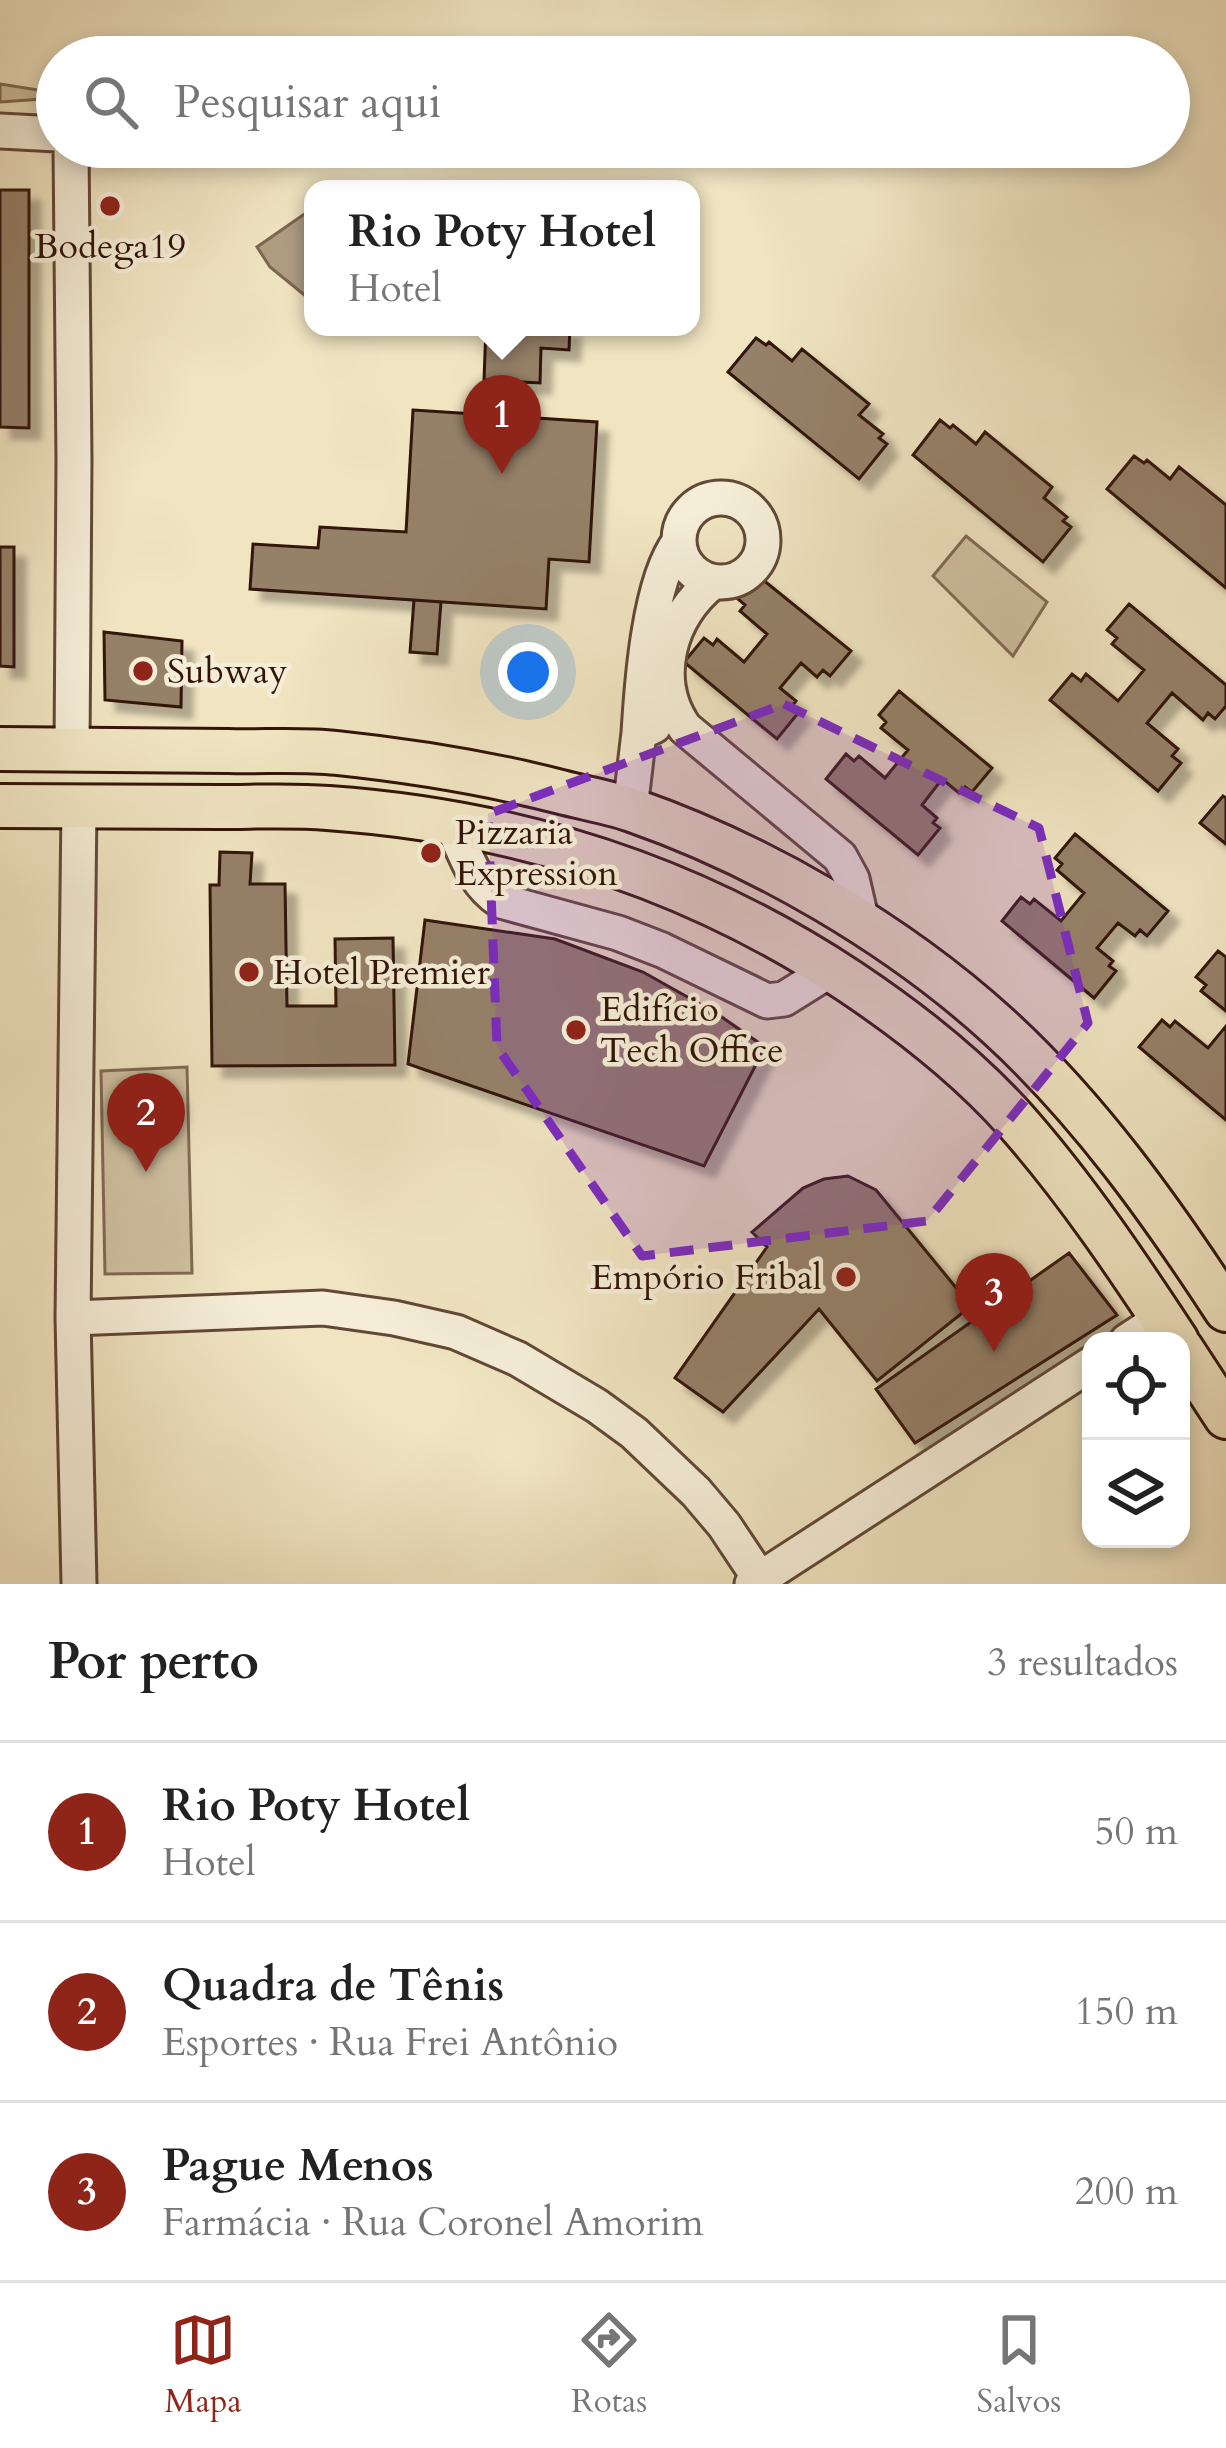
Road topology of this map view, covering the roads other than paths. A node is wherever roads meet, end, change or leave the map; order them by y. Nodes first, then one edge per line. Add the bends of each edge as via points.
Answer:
1 (3, 134) edge
2 (36, 136) edge
3 (61, 168) edge
4 (679, 542) junction
5 (713, 581) junction
6 (685, 728) junction
7 (638, 733) junction
8 (0, 749) edge
9 (72, 750) junction
10 (0, 806) edge
11 (79, 806) junction
12 (630, 809) junction
13 (451, 821) junction
14 (862, 922) junction
15 (832, 969) junction
16 (1226, 1310) edge
17 (73, 1318) junction
18 (1159, 1332) edge
19 (1082, 1370) edge
20 (1190, 1372) edge
21 (1226, 1417) edge
22 (756, 1582) edge
23 (80, 1584) edge

1 - 2 street
3 - 9 street via 74,460
4 - 5 street via 690,568
4 - 5 street via 697,505 724,498 750,509 763,534 759,561 739,579
4 - 7 street via 657,590
5 - 6 street via 681,617 667,668 667,691
6 - 7 street via 660,724
6 - 14 street via 840,857
7 - 12 street
8 - 9 main road
9 - 12 main road via 331,752 500,776
10 - 11 main road
11 - 13 main road via 325,807
11 - 17 street
12 - 14 main road
13 - 15 main road via 618,864
13 - 15 street via 478,879 501,901 618,933 766,1001 784,999
14 - 16 main road via 935,974 1041,1069 1180,1238
15 - 18 main road via 938,1046 1015,1120 1080,1198
17 - 22 street via 323,1308 456,1332 518,1359 634,1433 724,1525
17 - 23 street
19 - 22 street
20 - 21 main road

